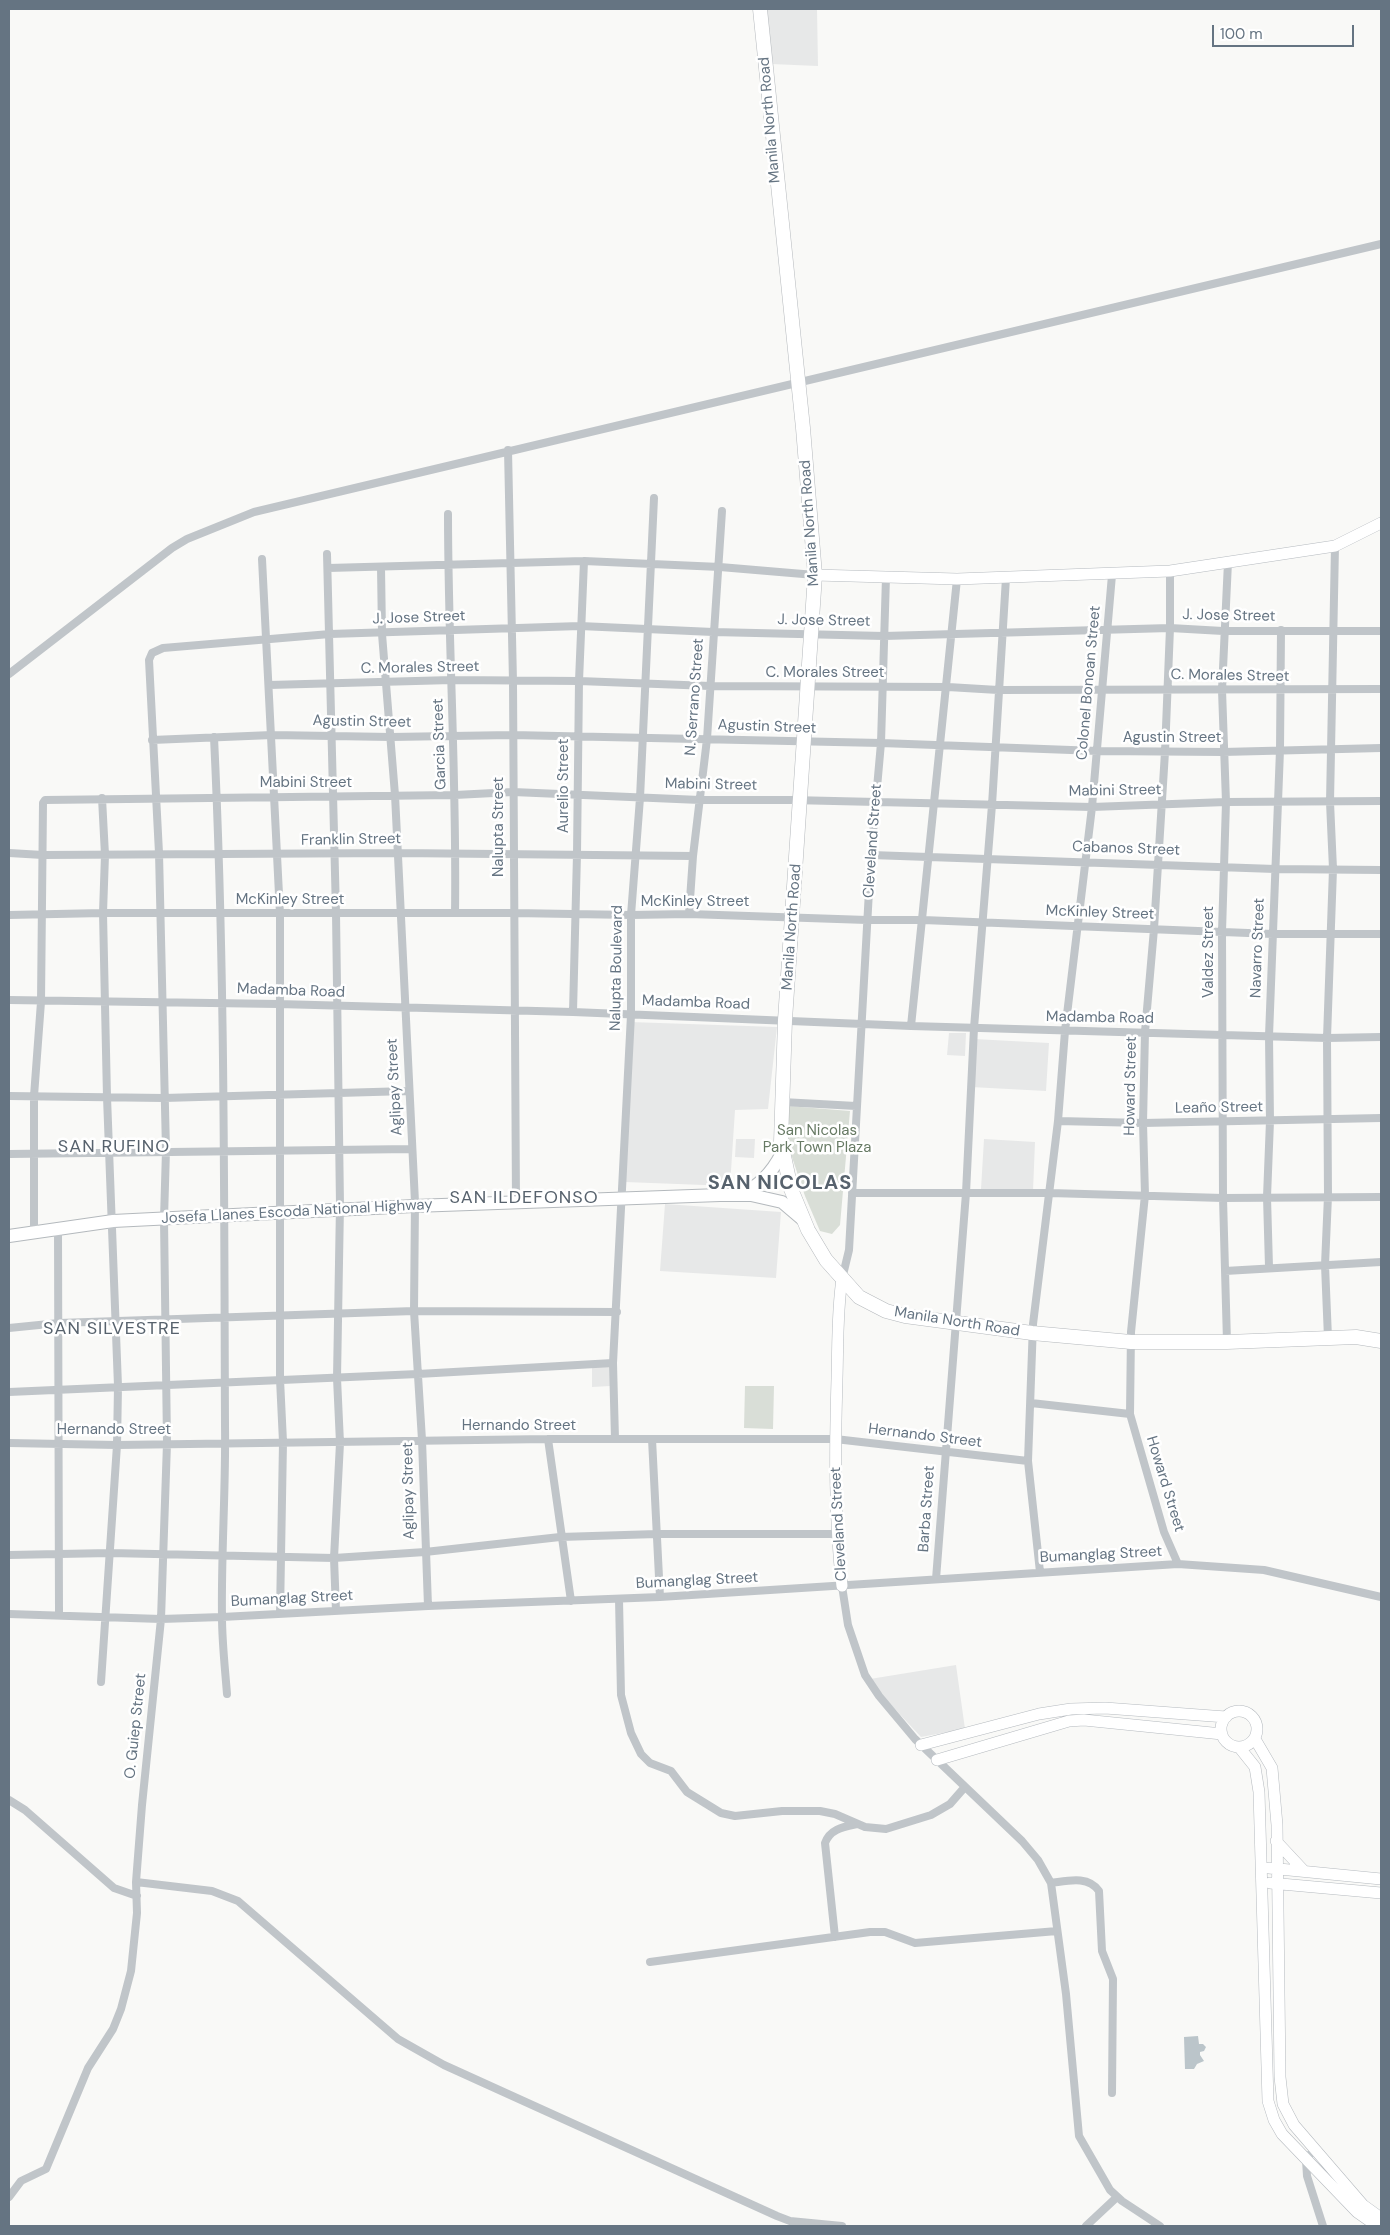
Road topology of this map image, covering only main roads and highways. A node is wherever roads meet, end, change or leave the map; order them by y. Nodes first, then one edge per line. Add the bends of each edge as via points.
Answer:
1 (760, 9) edge
2 (782, 1153) junction
3 (737, 1195) junction
4 (804, 1220) junction
5 (9, 1236) edge
6 (1381, 1341) edge

1 - 2 highway, Manila North Road via 815,576 785,1020
2 - 3 main road, Josefa Llanes Escoda National Highway via 760,1182
2 - 4 highway, Manila North Road via 786,1176
3 - 4 main road, Josefa Llanes Escoda National Highway via 782,1202
3 - 5 main road, Josefa Llanes Escoda National Highway via 113,1221
4 - 6 highway, Manila North Road via 826,1260 859,1297 905,1316 1131,1342 1356,1337

